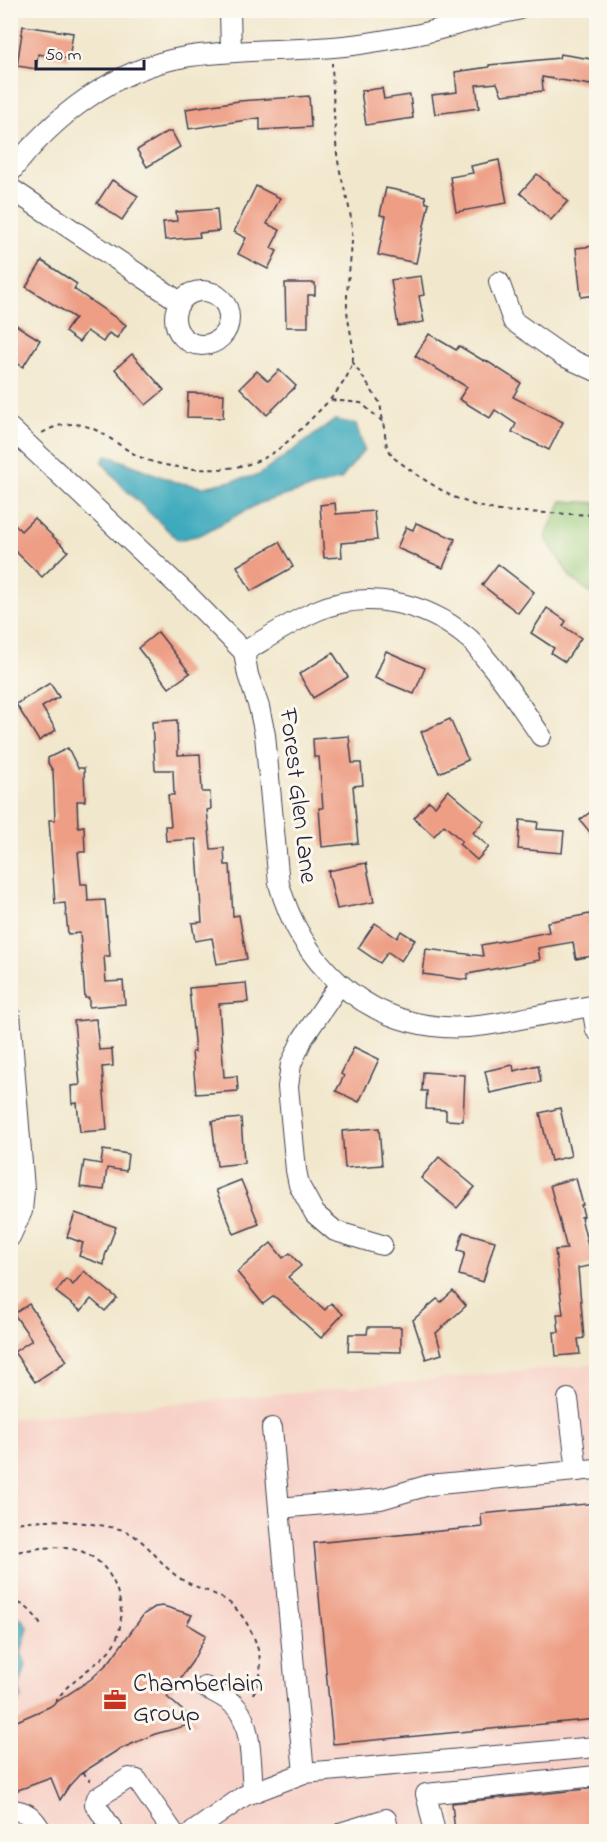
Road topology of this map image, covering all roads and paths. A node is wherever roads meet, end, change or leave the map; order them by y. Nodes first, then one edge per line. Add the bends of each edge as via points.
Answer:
1 (230, 10) edge
2 (505, 12) edge
3 (330, 47) junction
4 (231, 52) junction
5 (10, 173) edge
6 (10, 188) edge
7 (499, 282) dead end
8 (180, 302) dead end
9 (352, 361) junction
10 (597, 371) edge
11 (331, 400) junction
12 (383, 422) junction
13 (10, 428) edge
14 (26, 443) junction
15 (597, 514) edge
16 (244, 652) junction
17 (541, 736) dead end
18 (339, 984) junction
19 (594, 1005) edge
20 (10, 1014) edge
21 (597, 1030) edge
22 (10, 1237) edge
23 (382, 1245) dead end
24 (568, 1399) dead end
25 (272, 1428) dead end
26 (587, 1470) edge
27 (279, 1508) junction
28 (10, 1524) edge
29 (10, 1553) edge
30 (10, 1600) edge
31 (42, 1627) dead end
32 (205, 1687) dead end
33 (54, 1704) dead end
34 (238, 1708) junction
35 (597, 1747) edge
36 (304, 1773) junction
37 (597, 1776) edge
38 (253, 1792) junction
39 (10, 1810) edge
40 (42, 1832) edge
41 (114, 1832) edge
42 (173, 1832) edge
43 (193, 1832) edge
44 (343, 1832) edge
45 (389, 1832) edge
46 (435, 1832) edge

1 - 4 street
2 - 3 street via 418,34
3 - 4 street
3 - 9 path via 337,153 352,230 346,285
4 - 5 street via 174,59 102,89 61,117 30,146
6 - 8 street
7 - 10 street via 513,321 563,356
9 - 11 path
9 - 12 path via 380,403
11 - 12 path via 361,403
11 - 14 path via 275,452 230,468 205,470 152,461 132,453 110,436 78,425 45,431
12 - 15 path via 387,447 394,458 451,496 499,511
13 - 14 street
14 - 16 street
16 - 17 street via 316,611 337,604 374,600 407,605 436,616 468,637
16 - 18 street, Forest Glen Lane via 265,735 279,884 285,907 307,949
18 - 19 street, Forest Glen Lane via 388,1014 443,1028 473,1027
18 - 23 street via 303,1038 291,1064 288,1087 299,1185 315,1214 334,1232
19 - 21 street
20 - 22 street via 24,1189 22,1211
24 - 26 street
25 - 27 street
26 - 27 street via 429,1485 381,1499
27 - 36 street
28 - 34 path via 48,1520 123,1530 136,1536 179,1578 236,1608 254,1636 260,1660 255,1692
29 - 33 path via 45,1547 84,1552 110,1575 118,1593 122,1607 114,1644 63,1690
30 - 31 path via 26,1607
32 - 34 street
34 - 38 street via 248,1738
35 - 36 street
36 - 38 street
37 - 46 street via 426,1794
38 - 43 street
39 - 40 street via 32,1817
41 - 42 street via 95,1804 97,1798 129,1778 137,1780
44 - 45 street via 386,1819

